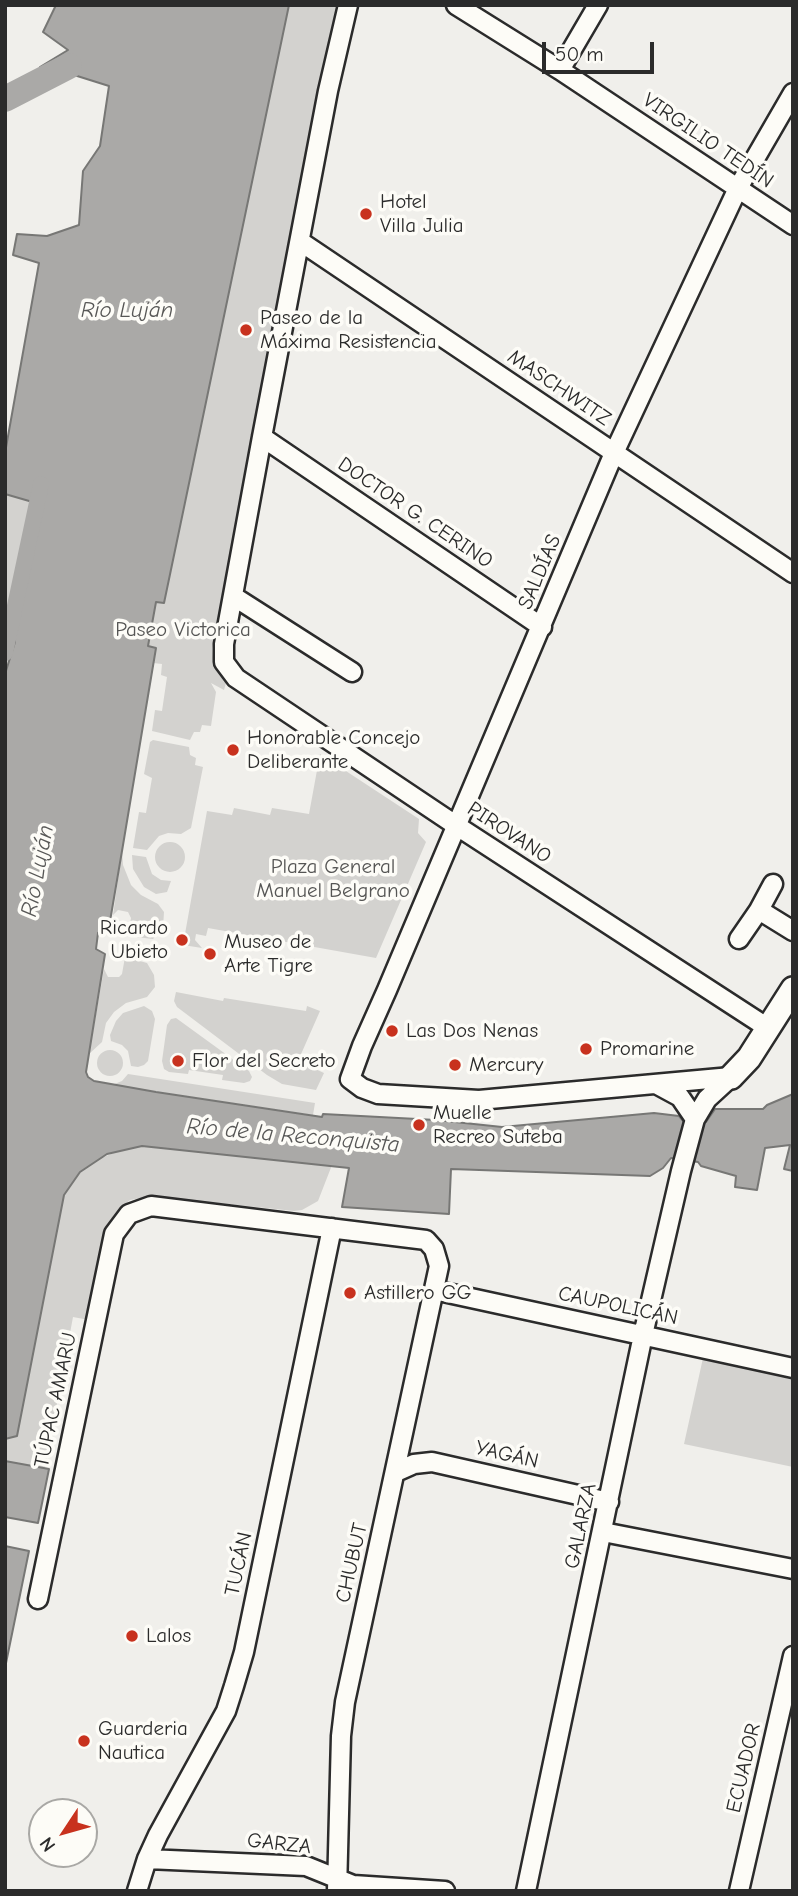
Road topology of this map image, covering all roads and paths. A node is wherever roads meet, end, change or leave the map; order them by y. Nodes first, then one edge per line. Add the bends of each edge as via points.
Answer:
1 (348, 5) edge
2 (456, 5) edge
3 (598, 5) edge
4 (560, 70) junction
5 (793, 93) edge
6 (738, 188) junction
7 (793, 225) edge
8 (300, 242) junction
9 (262, 437) junction
10 (614, 453) junction
11 (793, 573) edge
12 (233, 596) junction
13 (542, 627) junction
14 (352, 672) dead end
15 (457, 826) junction
16 (773, 884) dead end
17 (760, 909) junction
18 (793, 931) edge
19 (739, 939) dead end
20 (793, 989) edge
21 (768, 1028) junction
22 (731, 1077) junction
23 (656, 1084) junction
24 (695, 1119) junction
25 (332, 1228) junction
26 (434, 1290) junction
27 (643, 1335) junction
28 (793, 1368) edge
29 (396, 1472) junction
30 (609, 1502) junction
31 (603, 1532) junction
32 (793, 1569) edge
33 (38, 1599) dead end
34 (793, 1656) edge
35 (147, 1859) junction
36 (337, 1885) edge
37 (137, 1891) edge
38 (445, 1891) edge
39 (526, 1891) edge
40 (739, 1891) edge

1 - 8 street
2 - 4 street, VIRGILIO TEDÍN
3 - 4 street
4 - 6 street, VIRGILIO TEDÍN
5 - 6 street, SALDÍAS
6 - 7 street, VIRGILIO TEDÍN
6 - 10 street, SALDÍAS
8 - 9 street
8 - 10 street, MASCHWITZ
9 - 12 street
9 - 13 street, DOCTOR G. CERINO
10 - 11 street, MASCHWITZ
10 - 13 street, SALDÍAS
12 - 14 street
12 - 15 street, PIROVANO via 224,644 229,671
13 - 15 street, SALDÍAS
15 - 21 street, PIROVANO
15 - 23 street, SALDÍAS via 350,1079 379,1094 479,1100
16 - 17 street
17 - 18 street
17 - 19 street
20 - 21 main road
21 - 22 main road
22 - 23 street
22 - 24 street via 707,1099
23 - 24 street via 680,1097
24 - 27 street, GALARZA
25 - 26 street, CHUBUT via 426,1240 439,1266
25 - 33 street, TÚPAC AMARU via 151,1206 129,1214 114,1234
25 - 35 street, TUCÁN via 234,1686 226,1711
26 - 27 street, CAUPOLICÁN
26 - 29 street, CHUBUT
27 - 28 street, CAUPOLICÁN
27 - 30 street, GALARZA
29 - 30 street, YAGÁN via 432,1462
29 - 36 street, CHUBUT via 345,1702
30 - 31 street, GALARZA
31 - 32 street
31 - 39 street, GALARZA
34 - 40 street, ECUADOR
35 - 36 street, GARZA via 306,1866
35 - 37 street, TUCÁN
36 - 38 street, GARZA

